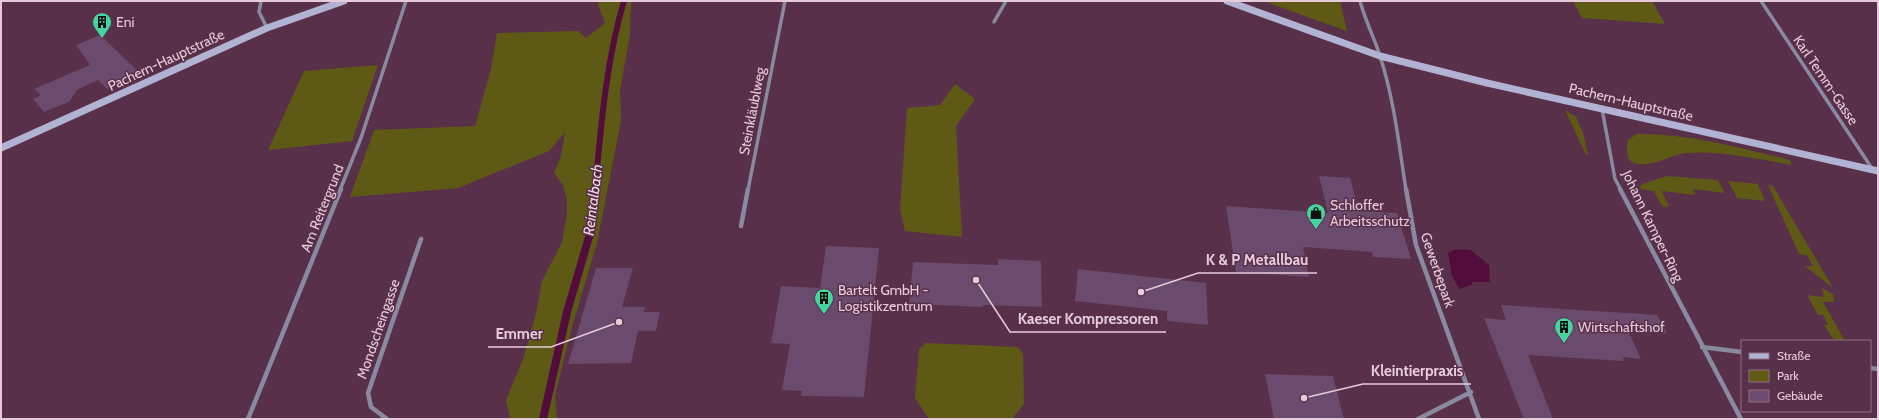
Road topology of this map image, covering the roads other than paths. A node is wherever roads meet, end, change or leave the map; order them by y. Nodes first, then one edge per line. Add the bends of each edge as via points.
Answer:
1 (261, 1) edge
2 (344, 1) edge
3 (406, 1) edge
4 (785, 1) edge
5 (1006, 1) edge
6 (1227, 1) edge
7 (1360, 1) edge
8 (1761, 1) edge
9 (994, 22) dead end
10 (267, 28) junction
11 (1380, 56) junction
12 (1602, 109) junction
13 (1, 148) edge
14 (1876, 171) edge
15 (741, 226) dead end
16 (421, 239) dead end
17 (1702, 347) junction
18 (1741, 352) edge
19 (1471, 392) junction
20 (248, 419) edge
21 (387, 419) edge
22 (1418, 419) edge
23 (1479, 419) edge
24 (1741, 419) edge

1 - 10 street via 258,7
2 - 10 main road, Pachern-Hauptstraße
3 - 20 street, Am Reitergrund via 361,138
4 - 15 street, Steinkläublweg
5 - 9 street
6 - 11 main road, Pachern-Hauptstraße
7 - 11 street via 1364,21
8 - 14 street, Karl Temm-Gasse
10 - 13 main road, Pachern-Hauptstraße
11 - 12 main road, Pachern-Hauptstraße
11 - 19 street, Gewerbepark via 1391,100 1416,245
12 - 14 main road, Pachern-Hauptstraße
12 - 17 street, Johann Kamper-Ring via 1614,179
16 - 21 street, Mondscheingasse via 368,393 371,407
17 - 18 street
17 - 24 street, Johann Kamper-Ring
19 - 22 street
19 - 23 street, Gewerbepark

